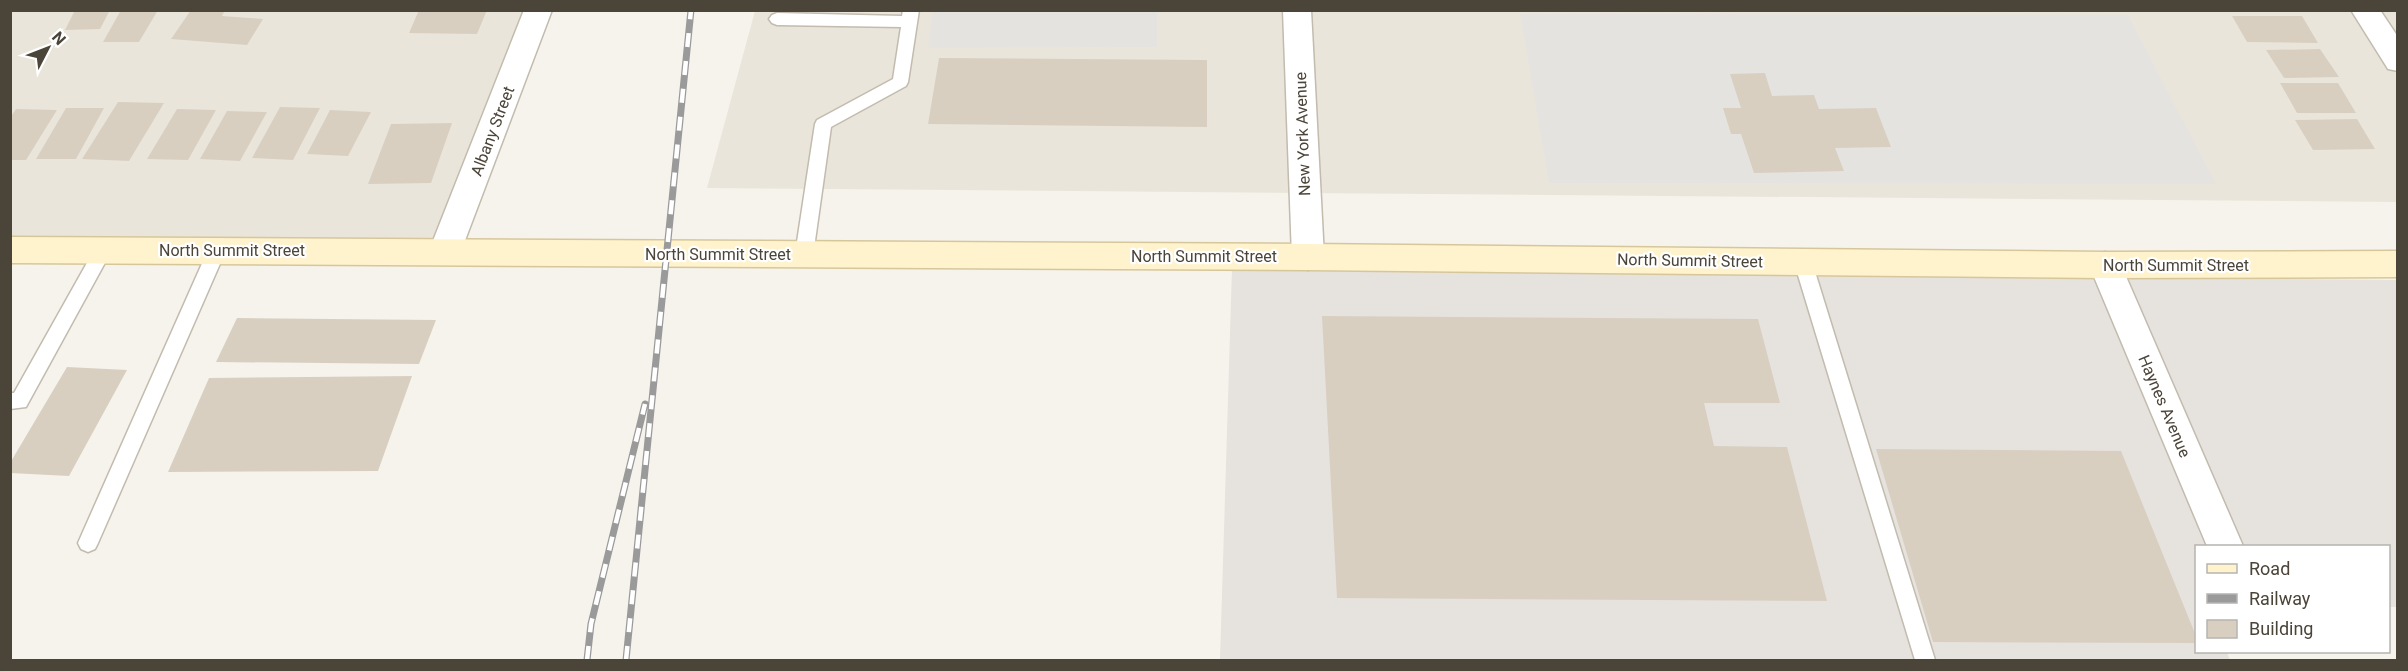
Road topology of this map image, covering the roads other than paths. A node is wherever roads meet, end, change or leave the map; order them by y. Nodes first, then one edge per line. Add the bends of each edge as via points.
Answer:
1 (538, 10) edge
2 (1296, 10) edge
3 (2365, 10) edge
4 (910, 16) edge
5 (777, 20) dead end
6 (2397, 61) edge
7 (10, 250) edge
8 (103, 250) junction
9 (217, 250) junction
10 (445, 251) junction
11 (804, 255) junction
12 (1308, 256) junction
13 (1803, 262) junction
14 (2397, 264) edge
15 (2105, 265) junction
16 (13, 406) edge
17 (88, 543) dead end
18 (2225, 545) edge
19 (1925, 660) edge

1 - 10 street, Albany Street
2 - 12 street, New York Avenue
3 - 6 street
4 - 5 lane
4 - 11 lane via 900,82 823,124
7 - 8 main road, North Summit Street
8 - 9 main road, North Summit Street
8 - 16 lane
9 - 10 main road, North Summit Street
9 - 17 lane
10 - 11 main road, North Summit Street
11 - 12 main road, North Summit Street
12 - 13 main road, North Summit Street
13 - 15 main road, North Summit Street
13 - 19 lane
14 - 15 main road, North Summit Street
15 - 18 street, Haynes Avenue

